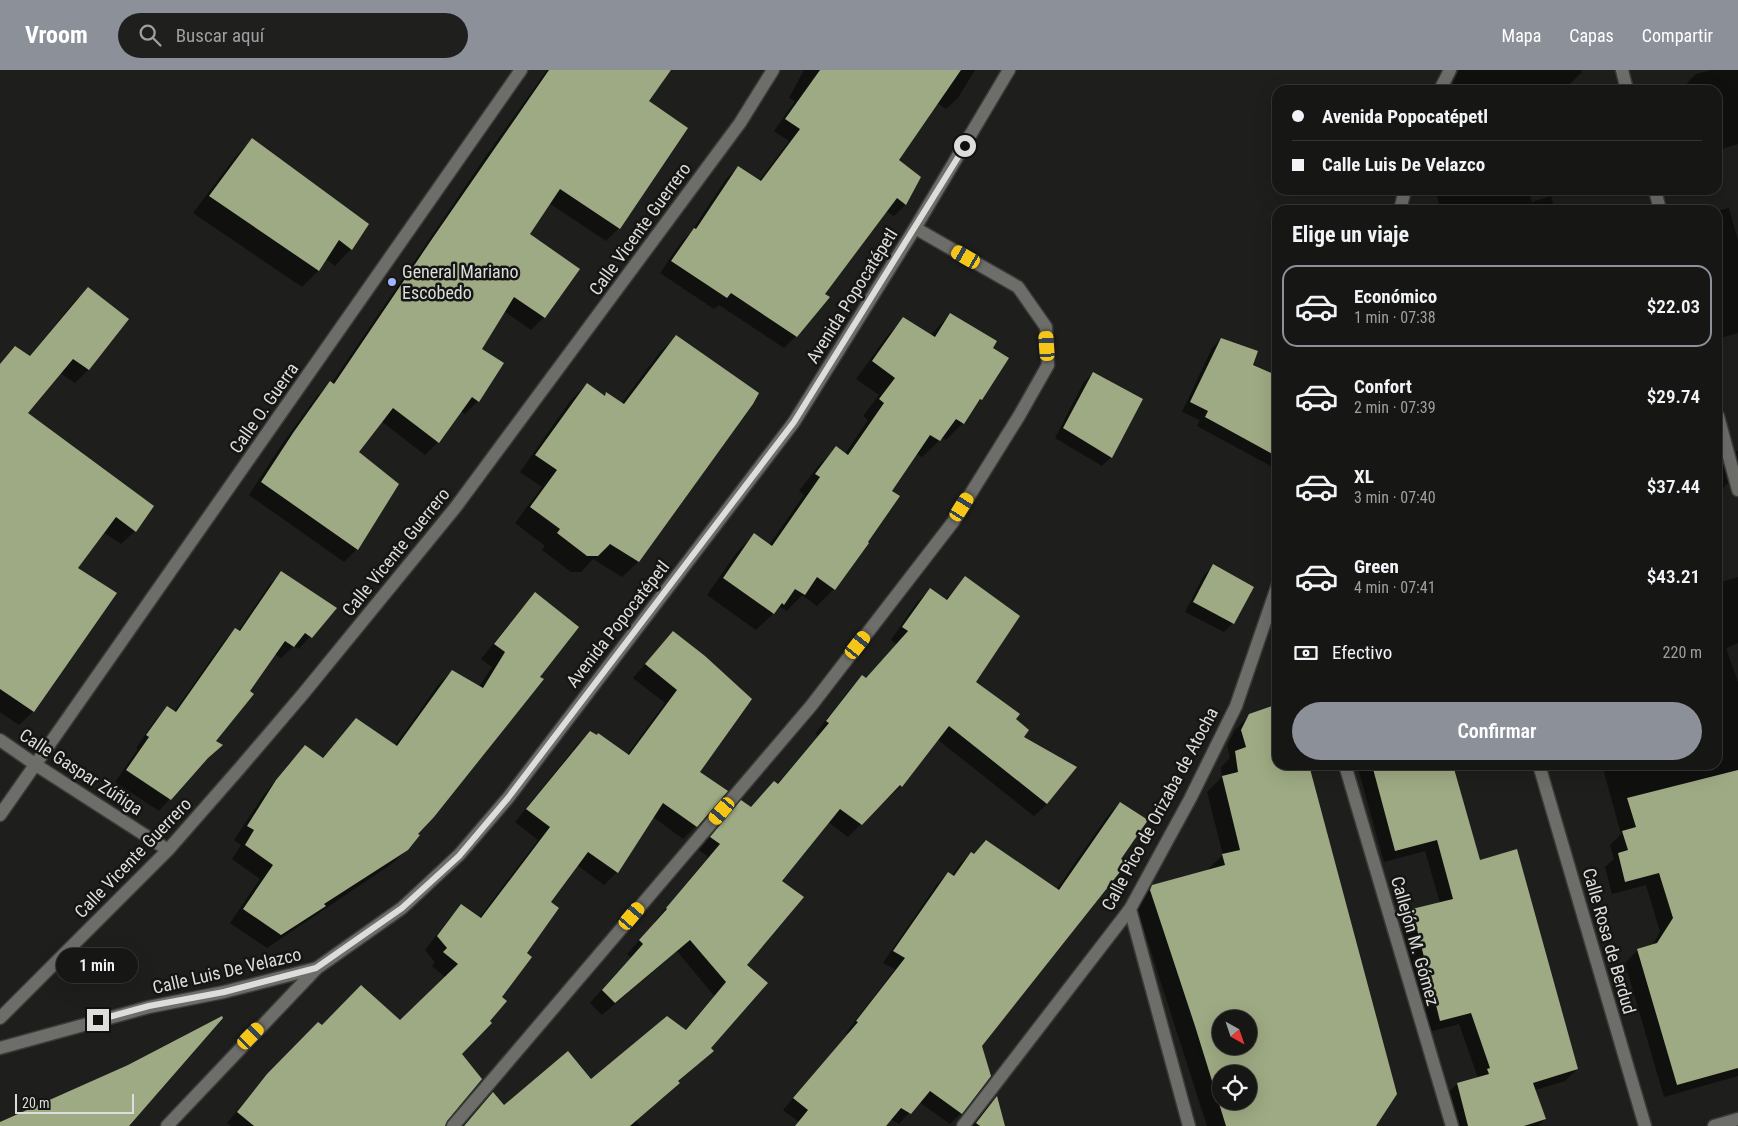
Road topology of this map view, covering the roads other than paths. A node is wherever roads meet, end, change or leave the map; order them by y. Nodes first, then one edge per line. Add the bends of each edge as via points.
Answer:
1 (521, 70) edge
2 (773, 70) edge
3 (1009, 70) edge
4 (1450, 70) edge
5 (1622, 70) edge
6 (1442, 85) edge
7 (1626, 85) edge
8 (915, 228) junction
9 (1722, 431) edge
10 (1738, 490) edge
11 (1272, 601) edge
12 (0, 740) edge
13 (36, 765) junction
14 (1346, 770) edge
15 (1540, 770) edge
16 (0, 815) edge
17 (168, 850) junction
18 (1130, 909) junction
19 (316, 968) junction
20 (0, 1018) edge
21 (0, 1048) edge
22 (1738, 1119) edge
23 (167, 1126) edge
24 (454, 1126) edge
25 (963, 1126) edge
26 (1189, 1126) edge
27 (1452, 1126) edge
28 (1645, 1126) edge
29 (1714, 1126) edge

1 - 13 street, Calle O. Guerra
2 - 17 street, Calle Vicente Guerrero via 740,123 455,508 303,694
3 - 8 street, Avenida Popocatépetl
4 - 6 street
5 - 7 street
8 - 19 street, Avenida Popocatépetl via 794,422 508,798 459,856 402,908
8 - 24 street via 1018,287 1046,327 1048,365 953,522 811,706
9 - 10 street
11 - 18 street, Calle Pico de Orizaba de Atocha via 1236,706
12 - 13 street, Calle Gaspar Zúñiga
13 - 16 street, Calle O. Guerra
13 - 17 street, Calle Gaspar Zúñiga
14 - 27 street, Callejón M. Gómez
15 - 28 street, Calle Rosa de Berdud
17 - 20 street, Calle Vicente Guerrero
18 - 25 street, Calle Pico de Orizaba de Atocha
18 - 26 street
19 - 21 street, Calle Luis De Velazco via 224,992 149,1006
19 - 23 street, Avenida Popocatépetl
22 - 29 street

